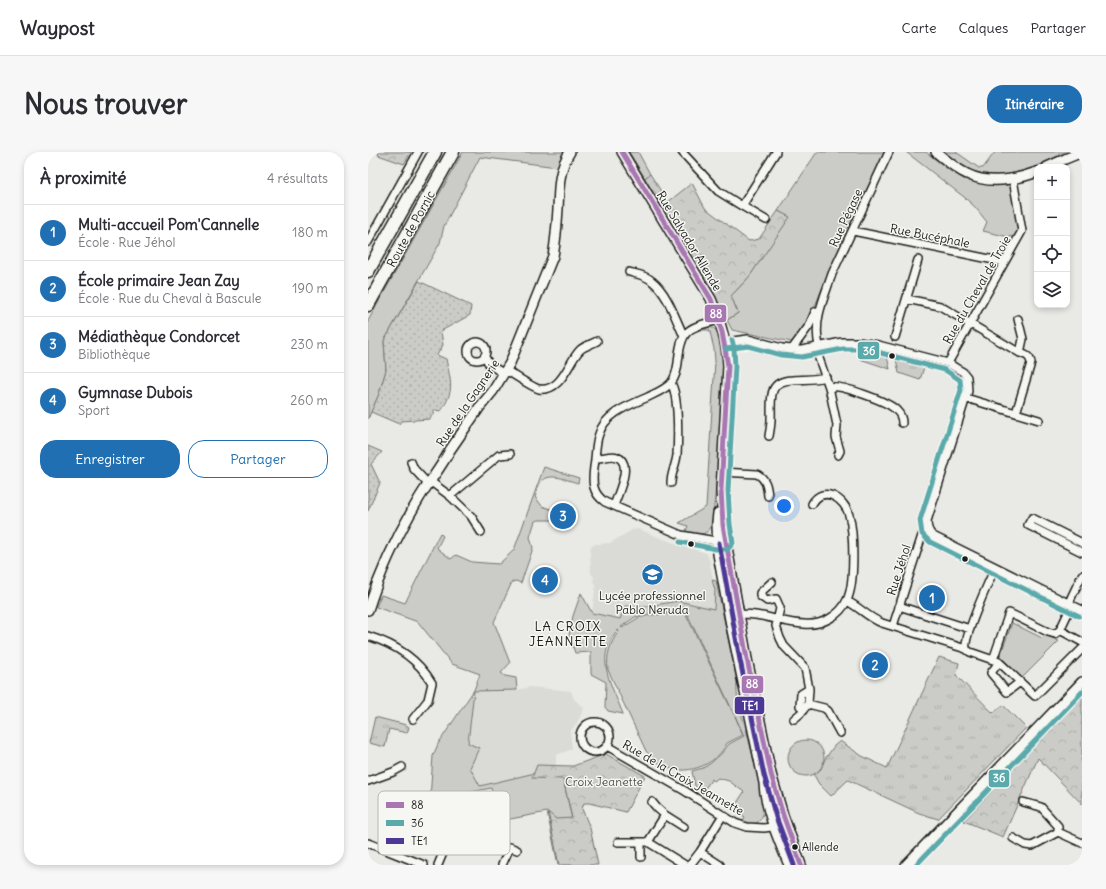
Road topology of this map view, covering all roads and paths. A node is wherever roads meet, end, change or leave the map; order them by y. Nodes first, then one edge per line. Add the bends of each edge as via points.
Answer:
1 (418, 152) edge
2 (435, 152) edge
3 (453, 152) edge
4 (570, 152) edge
5 (622, 152) edge
6 (682, 152) edge
7 (776, 152) edge
8 (889, 152) edge
9 (936, 152) edge
10 (1082, 152) edge
11 (1054, 164) edge
12 (1034, 173) edge
13 (1013, 179) junction
14 (742, 206) junction
15 (766, 220) dead end
16 (853, 231) junction
17 (368, 242) edge
18 (918, 260) dead end
19 (1004, 262) junction
20 (368, 271) edge
21 (629, 272) dead end
22 (825, 294) junction
23 (907, 299) junction
24 (368, 305) edge
25 (1018, 319) dead end
26 (719, 320) junction
27 (970, 323) junction
28 (685, 334) junction
29 (895, 337) dead end
30 (597, 341) dead end
31 (725, 342) junction
32 (817, 347) junction
33 (792, 349) junction
34 (1020, 353) junction
35 (485, 357) dead end
36 (948, 363) junction
37 (505, 372) junction
38 (826, 377) junction
39 (671, 383) junction
40 (829, 387) junction
41 (966, 398) junction
42 (1016, 413) junction
43 (1039, 420) dead end
44 (902, 423) dead end
45 (769, 436) dead end
46 (510, 454) dead end
47 (838, 455) dead end
48 (595, 458) junction
49 (411, 462) dead end
50 (722, 472) junction
51 (429, 483) junction
52 (671, 483) dead end
53 (450, 496) junction
54 (768, 496) dead end
55 (812, 504) dead end
56 (614, 506) junction
57 (927, 521) junction
58 (482, 532) dead end
59 (722, 542) junction
60 (1082, 543) edge
61 (1082, 552) edge
62 (995, 568) junction
63 (1082, 575) edge
64 (772, 582) dead end
65 (847, 600) junction
66 (1070, 604) junction
67 (899, 606) junction
68 (368, 610) edge
69 (1082, 610) edge
70 (739, 614) junction
71 (729, 616) junction
72 (778, 619) junction
73 (893, 626) junction
74 (970, 629) junction
75 (1060, 630) junction
76 (368, 636) edge
77 (1082, 642) edge
78 (966, 649) junction
79 (1082, 649) edge
80 (996, 661) junction
81 (1020, 682) junction
82 (1082, 682) edge
83 (806, 707) junction
84 (413, 719) dead end
85 (794, 719) dead end
86 (840, 733) dead end
87 (606, 746) junction
88 (402, 766) dead end
89 (368, 781) edge
90 (652, 802) dead end
91 (1023, 802) dead end
92 (665, 815) junction
93 (723, 815) junction
94 (786, 825) junction
95 (774, 826) junction
96 (684, 827) dead end
97 (1058, 832) junction
98 (1013, 838) dead end
99 (618, 842) dead end
100 (644, 842) junction
101 (368, 843) edge
102 (1082, 843) edge
103 (510, 846) edge
104 (378, 847) edge
105 (517, 850) dead end
106 (700, 852) junction
107 (399, 855) edge
108 (442, 855) edge
109 (506, 855) edge
110 (641, 857) dead end
111 (424, 865) edge
112 (438, 865) edge
113 (502, 865) edge
114 (685, 865) edge
115 (690, 865) edge
116 (720, 865) edge
117 (789, 865) edge
118 (801, 865) edge
119 (906, 865) edge

1 - 17 street
2 - 20 highway, Route de Pornic
3 - 24 highway, Route de Pornic
4 - 37 street, Rue de la Gagnerie via 559,181 553,256
5 - 26 street, Rue Salvador Allende via 695,272
6 - 14 street via 718,191
7 - 14 street
8 - 16 street, Rue Pégase
9 - 13 street via 970,176 984,180
10 - 11 street
12 - 13 street
13 - 19 street, Rue du Cheval de Troie via 1022,231
14 - 15 street
16 - 19 street, Rue Bucéphale
16 - 22 street, Rue Pégase
18 - 23 street
19 - 27 street, Rue du Cheval de Troie
21 - 28 street via 653,281 668,300
22 - 32 street, Rue Pégase via 817,318
22 - 33 street, Rue Pégase via 819,301 810,326
23 - 27 street via 940,306
23 - 29 street
25 - 34 street via 1023,339
26 - 28 street via 693,328
26 - 31 street, Rue Salvador Allende
27 - 34 street
27 - 36 street, Rue du Cheval de Troie
28 - 39 street via 679,345 677,370
30 - 37 street via 581,350 555,385 547,389 538,388
31 - 33 street via 748,339
31 - 50 street, Rue Salvador Allende via 728,366
32 - 33 street via 807,350
32 - 36 street via 842,342 870,343
32 - 38 street, Rue Pégase
34 - 42 street via 1027,355 1031,363
35 - 37 street via 490,364
36 - 41 street, Rue Jéhol via 967,377
37 - 51 street, Rue de la Gagnerie
38 - 40 street, Rue Pégase
38 - 45 street via 814,380 787,380 774,387
39 - 48 street via 608,418 598,436
39 - 52 street via 677,408 677,456
40 - 44 street via 845,388 887,403 897,411
40 - 47 street, Rue Pégase via 840,451
41 - 42 street
41 - 57 street, Rue Jéhol
42 - 43 street
46 - 53 street via 499,455
48 - 56 street via 593,487 600,499
48 - 56 street via 615,456 624,464 625,474
49 - 51 street via 414,469
50 - 54 street via 761,476 767,487
50 - 59 street, Rue Salvador Allende
51 - 53 street
51 - 68 street, Rue de la Gagnerie via 384,565
53 - 58 street via 471,516
55 - 65 street via 820,495 826,494 835,496 848,510 852,541 851,582
56 - 59 street via 681,535
57 - 62 street via 933,536
57 - 67 street, Rue Jéhol
59 - 70 street, Rue Salvador Allende
59 - 71 street, Rue Salvador Allende
60 - 61 street via 1032,518 1028,525
62 - 66 street
62 - 74 street
63 - 66 street
64 - 72 street via 760,596 766,601 778,601
65 - 72 street via 833,617 816,624 805,625
65 - 73 street via 874,620
66 - 69 street
66 - 75 street
67 - 73 street, Rue Jéhol
67 - 74 street
70 - 71 street
70 - 72 street via 756,614
70 - 94 street, Rue Salvador Allende via 771,774
71 - 95 street, Rue Salvador Allende via 764,783 764,794
72 - 83 street via 776,626 784,646 805,668 809,689
73 - 78 street
74 - 78 street
75 - 77 street
75 - 80 street via 1055,634 1048,632 1009,613
76 - 84 street via 380,639 400,650 421,667 430,681 432,686 428,700
78 - 80 street
79 - 81 street via 1035,696
80 - 81 street
80 - 81 street via 991,673 1007,692
82 - 119 street
83 - 85 street
83 - 86 street via 824,708 828,711
87 - 87 street via 610,735 604,725 592,722 583,728 580,740 587,750 597,752
87 - 93 street, Rue de la Croix Jeannette
88 - 89 street
90 - 92 street
91 - 97 street via 1040,807 1058,826
92 - 96 street
92 - 100 street
93 - 95 street, Rue de la Croix Jeannette via 747,828
93 - 106 street
94 - 95 street, Rue de la Croix Jeannette
94 - 118 street, Rue Salvador Allende
95 - 117 street, Rue Salvador Allende
97 - 98 street via 1032,846
97 - 102 street
99 - 100 street
100 - 110 street
100 - 114 street
101 - 104 street
103 - 105 street
106 - 115 street
106 - 116 street
107 - 111 street
108 - 112 street
109 - 113 street

